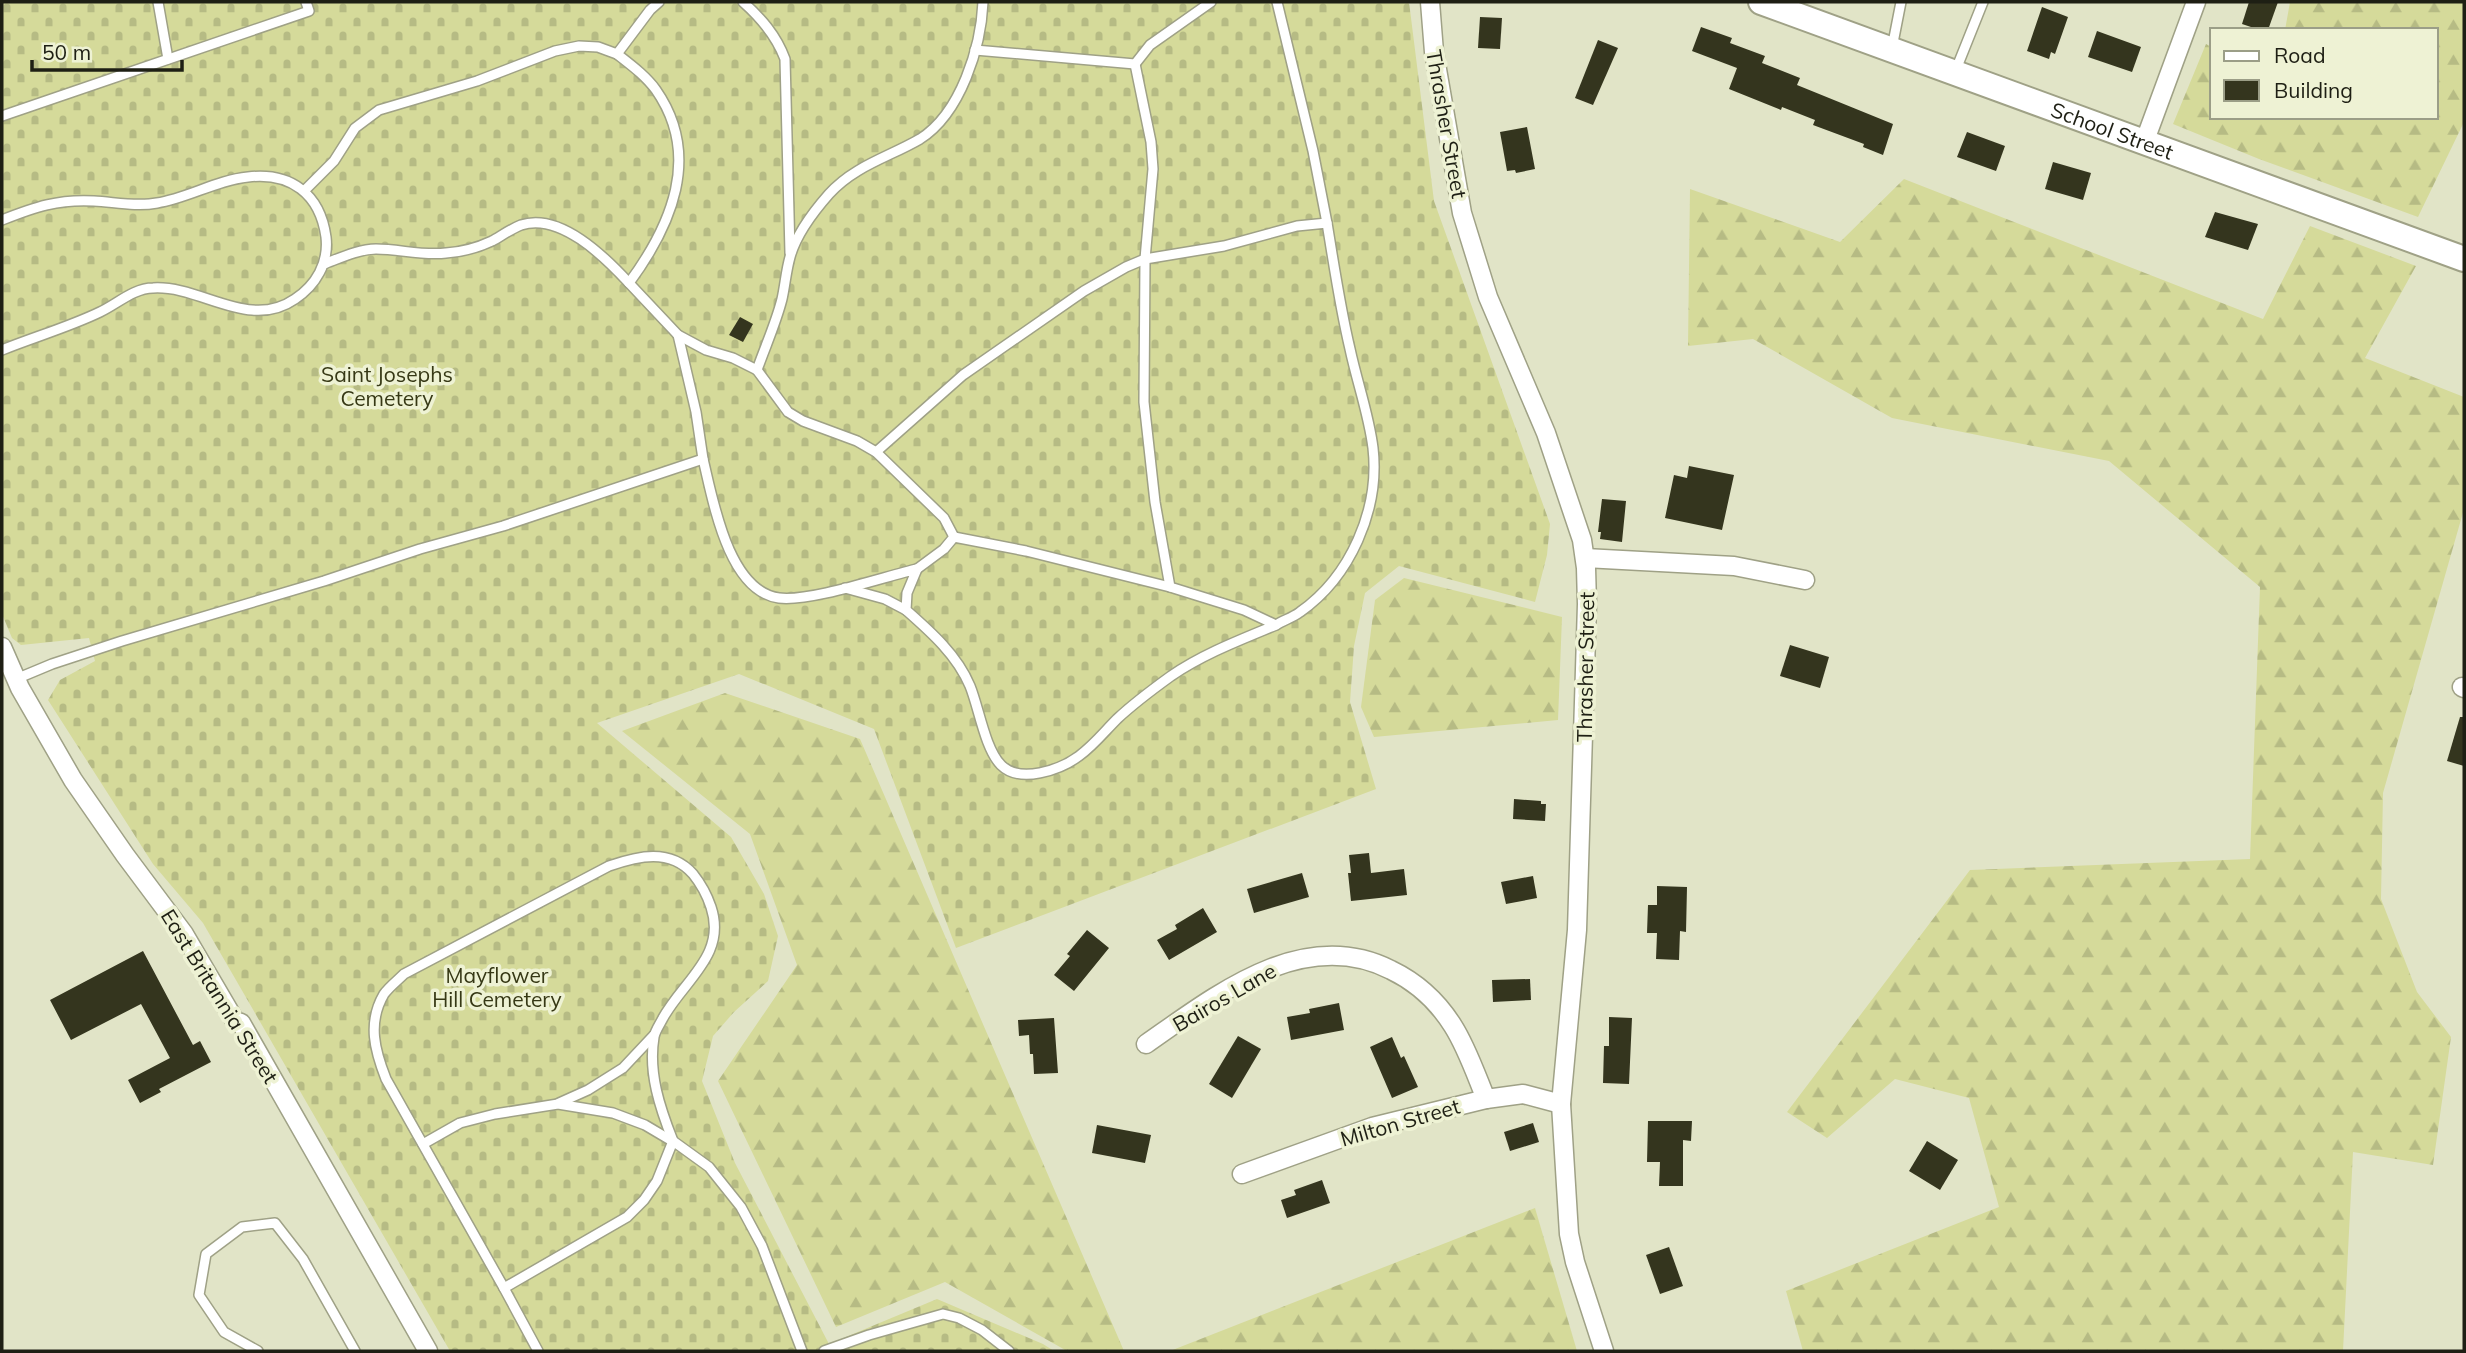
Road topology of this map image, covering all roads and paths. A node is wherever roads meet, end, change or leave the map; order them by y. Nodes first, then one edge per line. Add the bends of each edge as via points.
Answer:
1 (158, 2) edge
2 (306, 2) edge
3 (659, 2) edge
4 (743, 2) edge
5 (983, 2) edge
6 (1211, 2) edge
7 (1277, 2) edge
8 (1430, 2) edge
9 (1761, 2) edge
10 (1901, 2) edge
11 (1983, 2) edge
12 (2196, 2) edge
13 (975, 50) junction
14 (1891, 50) junction
15 (617, 54) junction
16 (168, 59) junction
17 (1135, 64) junction
18 (1955, 73) junction
19 (2, 116) edge
20 (2144, 143) junction
21 (305, 190) junction
22 (2, 220) edge
23 (1327, 223) junction
24 (790, 255) junction
25 (2464, 258) edge
26 (1145, 259) junction
27 (324, 264) junction
28 (629, 283) junction
29 (678, 335) junction
30 (2, 350) edge
31 (757, 370) junction
32 (876, 452) junction
33 (703, 459) junction
34 (954, 537) junction
35 (1585, 558) junction
36 (916, 569) junction
37 (1805, 580) dead end
38 (1170, 587) junction
39 (843, 588) junction
40 (906, 610) junction
41 (1276, 625) junction
42 (2, 647) edge
43 (16, 679) junction
44 (654, 1035) junction
45 (1146, 1044) dead end
46 (1486, 1099) junction
47 (558, 1104) junction
48 (1561, 1104) junction
49 (673, 1141) junction
50 (423, 1144) junction
51 (1242, 1174) dead end
52 (504, 1288) junction
53 (258, 1351) edge
54 (355, 1351) edge
55 (428, 1351) edge
56 (538, 1351) edge
57 (802, 1351) edge
58 (824, 1351) edge
59 (1009, 1351) edge
60 (1604, 1351) edge

1 - 16 lane
2 - 16 lane via 310,11
3 - 15 lane
4 - 24 lane via 761,18 785,59
5 - 13 lane
6 - 17 lane via 1150,45
7 - 23 lane
8 - 35 street, Thrasher Street via 1434,52 1470,241 1488,296 1546,433
9 - 14 street, School Street
10 - 14 lane
11 - 18 lane
12 - 20 street
13 - 17 lane
13 - 24 lane via 964,83 936,126 922,138 867,164 830,192
14 - 18 street, School Street
15 - 21 lane via 579,46 555,51 379,110 355,128 334,161
15 - 28 lane via 655,89 667,108 680,161 674,203 646,261
16 - 19 lane
17 - 26 lane via 1153,169
18 - 20 street, School Street
20 - 25 street, School Street
21 - 22 lane via 284,180 247,177 157,203 53,202
21 - 27 lane via 323,222
23 - 26 lane
23 - 41 lane via 1372,447 1372,489 1356,545 1340,570 1319,596
24 - 31 lane via 781,301
26 - 32 lane via 1084,291 963,375
26 - 38 lane via 1144,402
27 - 28 lane via 372,248 459,252 532,223 562,229 589,245
27 - 30 lane via 319,276 296,299 271,309 253,312 188,291 151,288
28 - 29 lane
29 - 31 lane
29 - 33 lane
31 - 32 lane via 788,412
32 - 34 lane via 944,518
33 - 39 lane via 730,549 748,581 764,594 781,598
33 - 43 lane via 503,526 122,641
34 - 36 lane
34 - 38 lane
35 - 37 street via 1734,566
35 - 48 street, Thrasher Street via 1577,930
36 - 39 lane
36 - 40 lane
38 - 41 lane
39 - 40 lane
40 - 41 lane via 962,669 999,764 1025,776 1076,759 1169,677
42 - 43 street, East Britannia Street
43 - 55 street, East Britannia Street via 73,780 184,933 235,1021 241,1023
44 - 47 lane via 623,1068
44 - 49 lane via 658,1105
44 - 50 lane via 716,936 709,903 694,876 681,862 664,857 623,861 597,872 404,974 385,993 373,1037 377,1056
45 - 46 street, Bairos Lane via 1257,974 1298,958 1343,955 1384,966 1426,993 1454,1027
46 - 48 street, Milton Street via 1523,1094
46 - 51 street, Milton Street via 1372,1127
47 - 49 lane via 613,1113
47 - 50 lane via 460,1123
48 - 60 street, Thrasher Street via 1569,1234
49 - 52 lane via 657,1181 627,1217
49 - 57 lane via 709,1167 741,1207 762,1246
50 - 52 lane
52 - 56 lane
53 - 54 lane via 224,1332 199,1295 206,1254 242,1227 275,1223 303,1258
58 - 59 lane via 943,1314 982,1330

